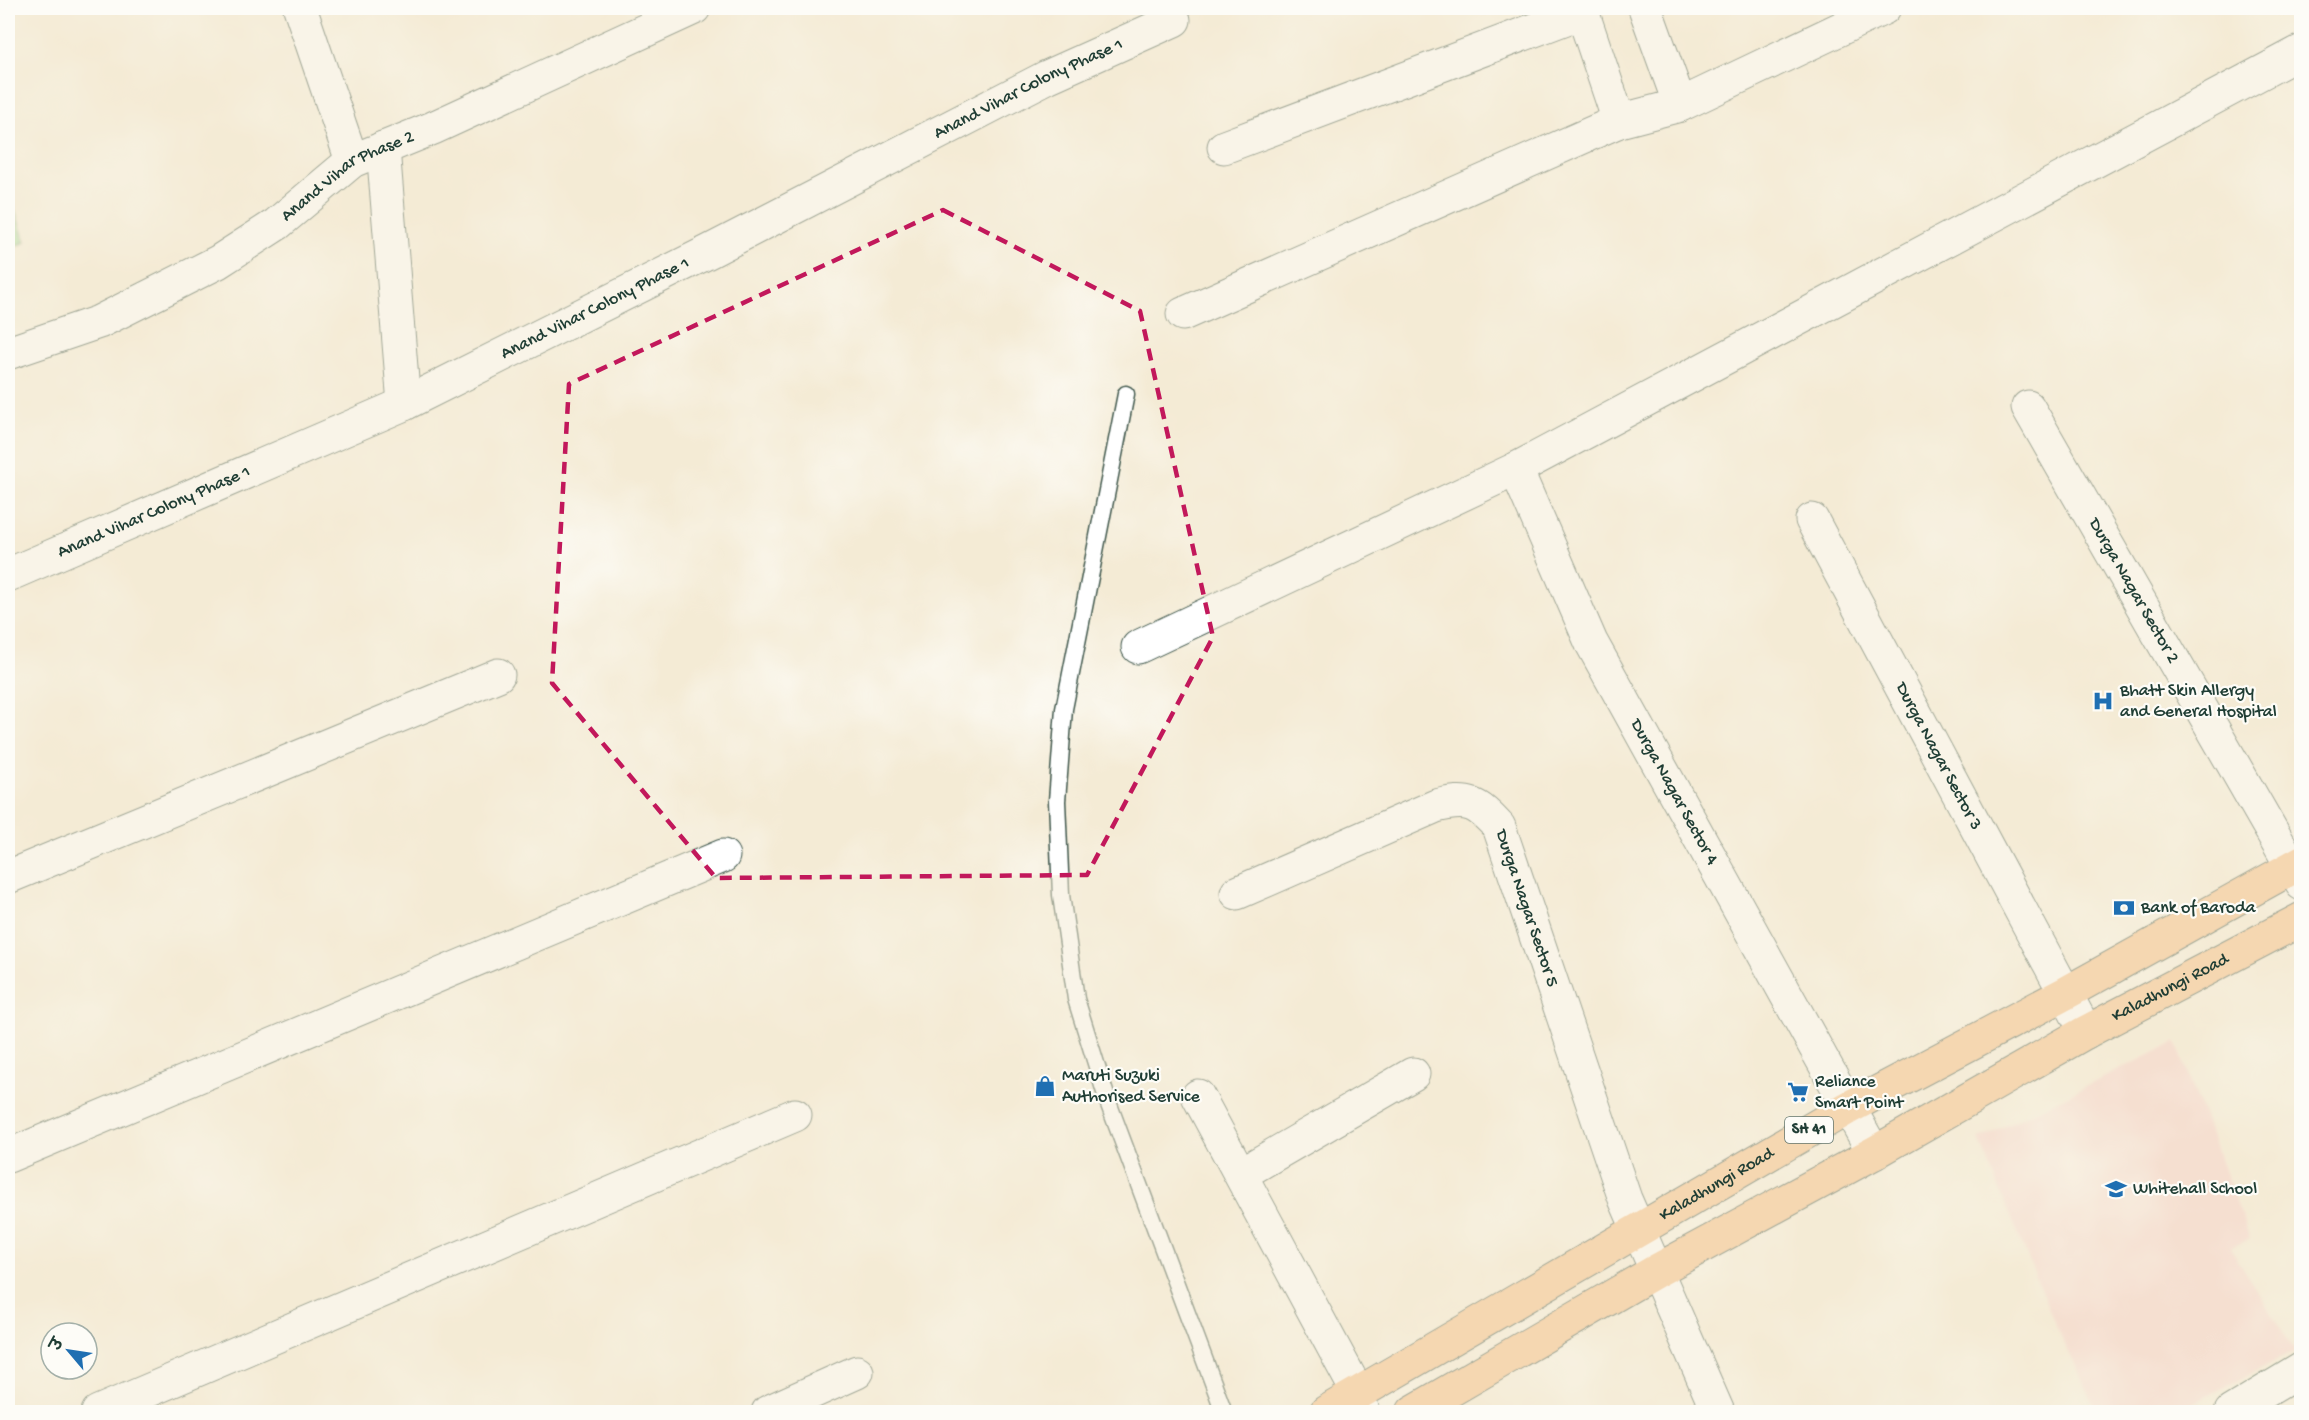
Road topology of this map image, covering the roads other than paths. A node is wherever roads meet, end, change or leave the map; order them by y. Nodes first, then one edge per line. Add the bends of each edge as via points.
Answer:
1 (300, 8) edge
2 (694, 8) edge
3 (1645, 8) edge
4 (1884, 8) edge
5 (1582, 10) edge
6 (1174, 20) dead end
7 (2301, 51) edge
8 (1680, 105) junction
9 (1619, 121) junction
10 (1224, 147) dead end
11 (383, 148) junction
12 (352, 161) junction
13 (1183, 314) dead end
14 (8, 353) edge
15 (1126, 394) dead end
16 (404, 404) junction
17 (2028, 407) dead end
18 (1516, 469) junction
19 (1812, 520) dead end
20 (8, 575) edge
21 (1137, 647) dead end
22 (498, 675) dead end
23 (723, 856) dead end
24 (2299, 871) edge
25 (8, 877) edge
26 (1237, 893) dead end
27 (2301, 919) edge
28 (2066, 993) junction
29 (2086, 1032) junction
30 (1413, 1074) dead end
31 (1198, 1096) dead end
32 (1848, 1108) junction
33 (795, 1115) dead end
34 (1874, 1153) junction
35 (8, 1156) edge
36 (1241, 1174) junction
37 (1637, 1230) junction
38 (1656, 1271) junction
39 (2301, 1368) edge
40 (857, 1372) dead end
41 (1360, 1403) edge
42 (98, 1413) edge
43 (768, 1413) edge
44 (1224, 1413) edge
45 (1326, 1413) edge
46 (1413, 1413) edge
47 (1719, 1413) edge
48 (2231, 1413) edge

1 - 12 street
2 - 11 street, Anand Vihar Phase 2
3 - 8 street
4 - 8 street
5 - 9 street
5 - 10 street
6 - 16 street, Anand Vihar Colony Phase 1 via 1047,77
7 - 18 street
8 - 9 street
9 - 13 street
11 - 12 street, Anand Vihar Phase 2
11 - 16 street
12 - 14 street, Anand Vihar Phase 2 via 277,224 218,262 99,321
15 - 44 lane via 1064,709 1057,801 1061,895 1076,999 1108,1102
16 - 20 street, Anand Vihar Colony Phase 1
17 - 24 street, Durga Nagar Sector 2
18 - 21 street
18 - 32 street, Durga Nagar Sector 4 via 1592,642
19 - 28 street, Durga Nagar Sector 3
22 - 25 street
23 - 35 street
24 - 28 main road, Kaladhungi Road / SH 41
26 - 37 street, Durga Nagar Sector 5 via 1436,806 1458,801 1483,810 1499,827
27 - 29 main road, Kaladhungi Road
28 - 29 street, Durga Nagar Sector 3
28 - 32 main road, Kaladhungi Road / SH 41
29 - 34 main road, Kaladhungi Road
30 - 36 street
31 - 36 street
32 - 34 street, Durga Nagar Sector 4
32 - 37 main road, Kaladhungi Road / SH 41
33 - 42 street
34 - 38 main road, Kaladhungi Road
36 - 41 street
37 - 38 street, Durga Nagar Sector 5
37 - 41 main road, Kaladhungi Road / SH 41
38 - 46 main road, Kaladhungi Road
38 - 47 street, Durga Nagar Sector 5
39 - 48 street
40 - 43 street
41 - 45 main road, Kaladhungi Road / SH 41

